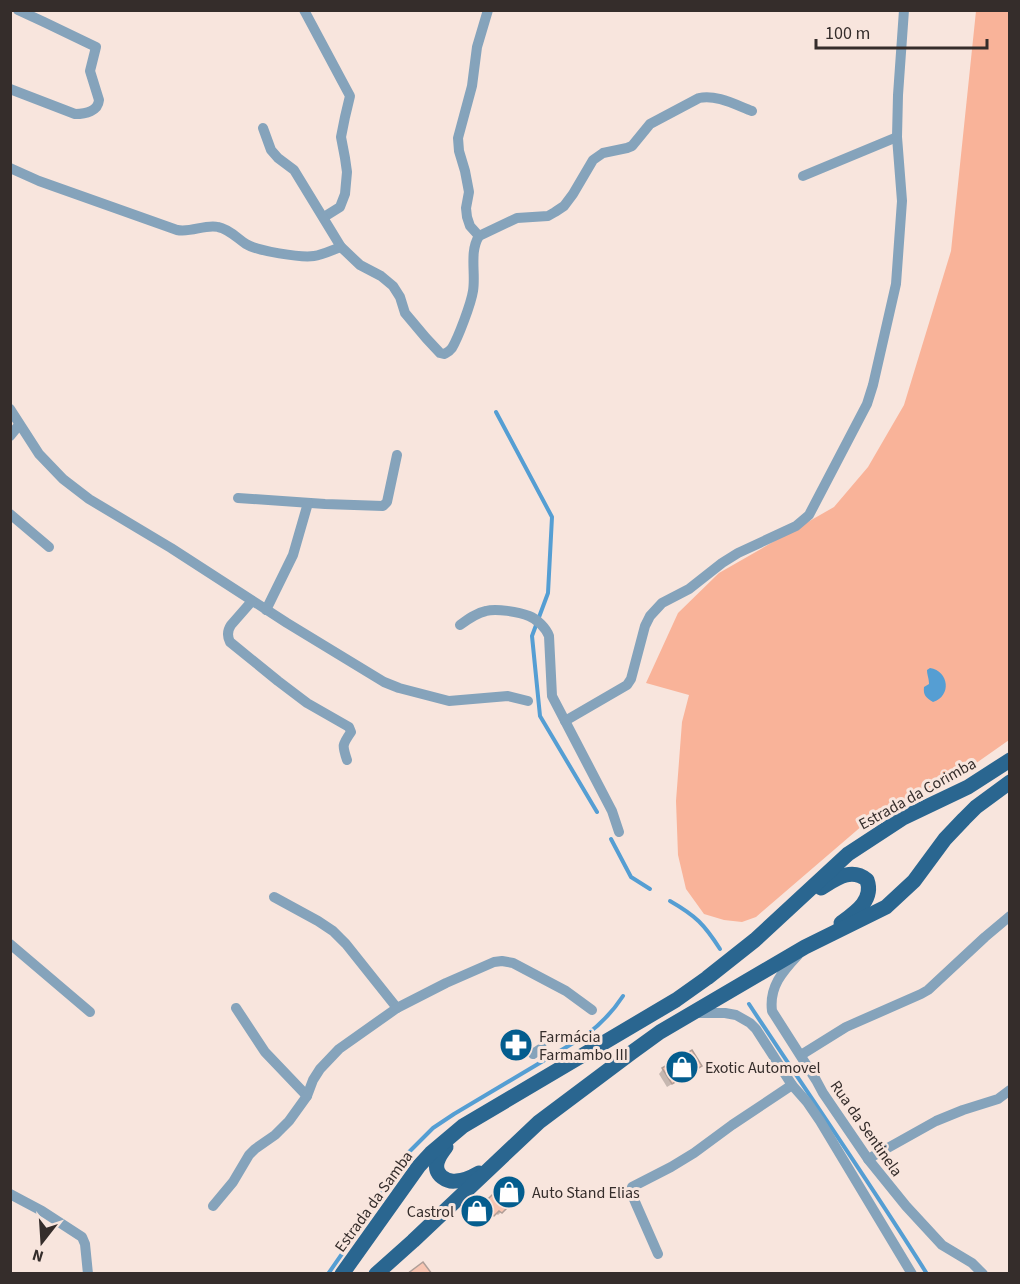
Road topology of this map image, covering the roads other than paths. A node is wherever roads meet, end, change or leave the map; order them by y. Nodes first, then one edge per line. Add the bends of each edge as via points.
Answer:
1 (18, 10) edge
2 (304, 10) edge
3 (488, 10) edge
4 (904, 10) edge
5 (10, 89) edge
6 (752, 111) dead end
7 (263, 128) dead end
8 (897, 137) junction
9 (10, 168) edge
10 (803, 176) dead end
11 (324, 217) junction
12 (479, 236) junction
13 (341, 248) junction
14 (10, 409) edge
15 (19, 425) junction
16 (10, 436) edge
17 (397, 455) dead end
18 (238, 498) dead end
19 (308, 503) junction
20 (10, 514) edge
21 (50, 547) dead end
22 (252, 601) junction
23 (266, 610) junction
24 (460, 625) dead end
25 (528, 701) dead end
26 (565, 721) junction
27 (347, 760) dead end
28 (1010, 760) edge
29 (1010, 782) edge
30 (619, 832) dead end
31 (274, 897) dead end
32 (790, 907) junction
33 (1010, 916) edge
34 (10, 944) edge
35 (809, 944) junction
36 (236, 1008) dead end
37 (397, 1008) junction
38 (592, 1010) dead end
39 (90, 1012) dead end
40 (692, 1013) junction
41 (801, 1055) junction
42 (792, 1085) junction
43 (1010, 1090) edge
44 (307, 1096) junction
45 (998, 1099) junction
46 (1010, 1102) edge
47 (463, 1126) junction
48 (868, 1159) junction
49 (494, 1163) junction
50 (10, 1194) edge
51 (213, 1206) dead end
52 (658, 1254) dead end
53 (88, 1274) edge
54 (342, 1274) edge
55 (376, 1274) edge
56 (912, 1274) edge
57 (982, 1274) edge

1 - 5 street via 96,47 90,71 99,105 92,111 75,114
2 - 11 street via 350,96 341,137 347,172 345,194 340,207
3 - 12 street via 458,138 468,192 467,217
4 - 8 street
6 - 12 street via 706,96 699,98 650,123 632,146 603,153 593,160 573,194 555,212 517,218
7 - 11 street via 271,150 294,170
8 - 10 street
8 - 26 street via 902,201 896,284 873,386 809,514 796,526 738,553 689,589 662,603 645,626 627,686
9 - 13 street via 177,230 216,226 258,249 298,255 315,256
11 - 13 street
12 - 13 street via 474,249 469,307 452,348 444,354 405,313 393,286
14 - 15 street
15 - 16 street
15 - 22 street via 39,454 89,499
17 - 19 street via 385,505
18 - 19 street
19 - 23 street via 293,555
20 - 21 street
22 - 23 street
22 - 27 street via 228,629 230,642 307,703 349,727 351,732 343,744
23 - 25 street via 399,688 449,701 508,696
24 - 26 street via 486,611 531,616 549,636 552,696
26 - 30 street
28 - 32 main road, Estrada da Corimba via 968,787 885,829 848,854
29 - 35 main road via 970,813 914,881 886,907
31 - 37 street via 333,931
32 - 35 main road via 846,874 858,874 867,880 869,892 865,903
32 - 47 main road, Estrada da Samba via 747,947 676,1000
33 - 41 street via 928,990 846,1027
34 - 39 street
35 - 40 main road
35 - 41 street, Rua da Sentinela via 779,979 771,1002 772,1011
36 - 44 street via 265,1052
37 - 38 street via 476,969 502,961 556,986
37 - 44 street via 339,1049 320,1069
40 - 42 street via 725,1012 744,1018 756,1029
40 - 49 main road via 567,1100
41 - 48 street, Rua da Sentinela
42 - 52 street via 694,1153 632,1187
42 - 56 street via 820,1122
43 - 45 street
44 - 51 street via 275,1135 249,1155
45 - 46 street
45 - 48 street via 936,1121
47 - 49 main road via 439,1156 436,1169 440,1176 463,1180
47 - 54 main road, Estrada da Samba via 419,1166
48 - 57 street, Rua da Sentinela via 942,1245 972,1263
49 - 55 main road
50 - 53 street via 82,1237

